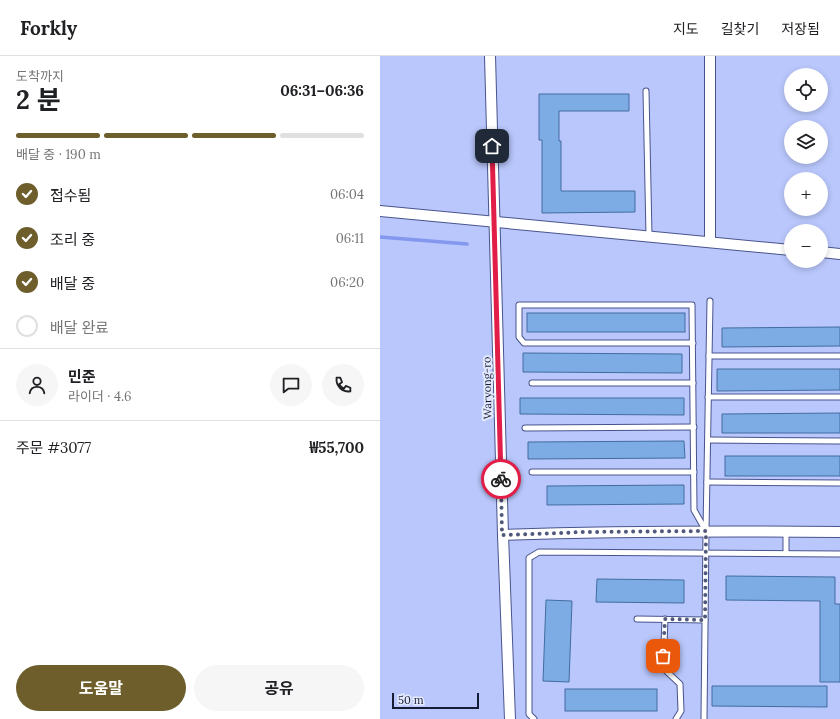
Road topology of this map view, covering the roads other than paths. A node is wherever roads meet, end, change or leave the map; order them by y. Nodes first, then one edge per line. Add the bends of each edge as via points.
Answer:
1 (490, 56) edge
2 (710, 56) edge
3 (646, 91) dead end
4 (380, 211) edge
5 (495, 222) junction
6 (650, 236) junction
7 (710, 242) junction
8 (784, 249) edge
9 (828, 253) edge
10 (840, 254) edge
11 (710, 301) dead end
12 (693, 343) junction
13 (709, 356) junction
14 (840, 356) edge
15 (532, 383) dead end
16 (693, 383) junction
17 (708, 397) junction
18 (840, 397) edge
19 (694, 427) junction
20 (526, 428) dead end
21 (708, 440) junction
22 (840, 441) edge
23 (532, 472) dead end
24 (694, 472) junction
25 (707, 482) junction
26 (840, 483) edge
27 (706, 531) junction
28 (786, 532) junction
29 (840, 532) edge
30 (502, 535) junction
31 (786, 553) junction
32 (705, 554) junction
33 (840, 554) edge
34 (637, 618) dead end
35 (665, 619) junction
36 (705, 620) junction
37 (510, 719) edge
38 (534, 719) edge
39 (676, 719) edge
40 (704, 719) edge

1 - 5 street, Waryong-ro
2 - 7 street
3 - 6 lane
4 - 5 street
5 - 6 street
5 - 30 street, Waryong-ro
6 - 7 street
7 - 8 street
9 - 10 street
11 - 13 lane
12 - 12 lane via 524,343 519,337 519,305 692,305
12 - 16 lane
13 - 14 lane
13 - 17 lane
15 - 16 lane
16 - 19 lane
17 - 18 lane
17 - 21 lane
19 - 20 lane
19 - 24 lane
21 - 22 lane
21 - 25 lane
23 - 24 lane
24 - 27 lane via 694,510
25 - 26 lane
25 - 27 lane
27 - 28 street
27 - 30 street
27 - 32 lane
28 - 29 street
28 - 31 lane
30 - 37 street, Waryong-ro
31 - 32 lane
31 - 33 lane
32 - 36 lane
32 - 38 lane via 539,552 529,558 529,714
34 - 35 lane
35 - 36 lane
35 - 39 lane via 663,668 680,684 681,711
36 - 40 lane

